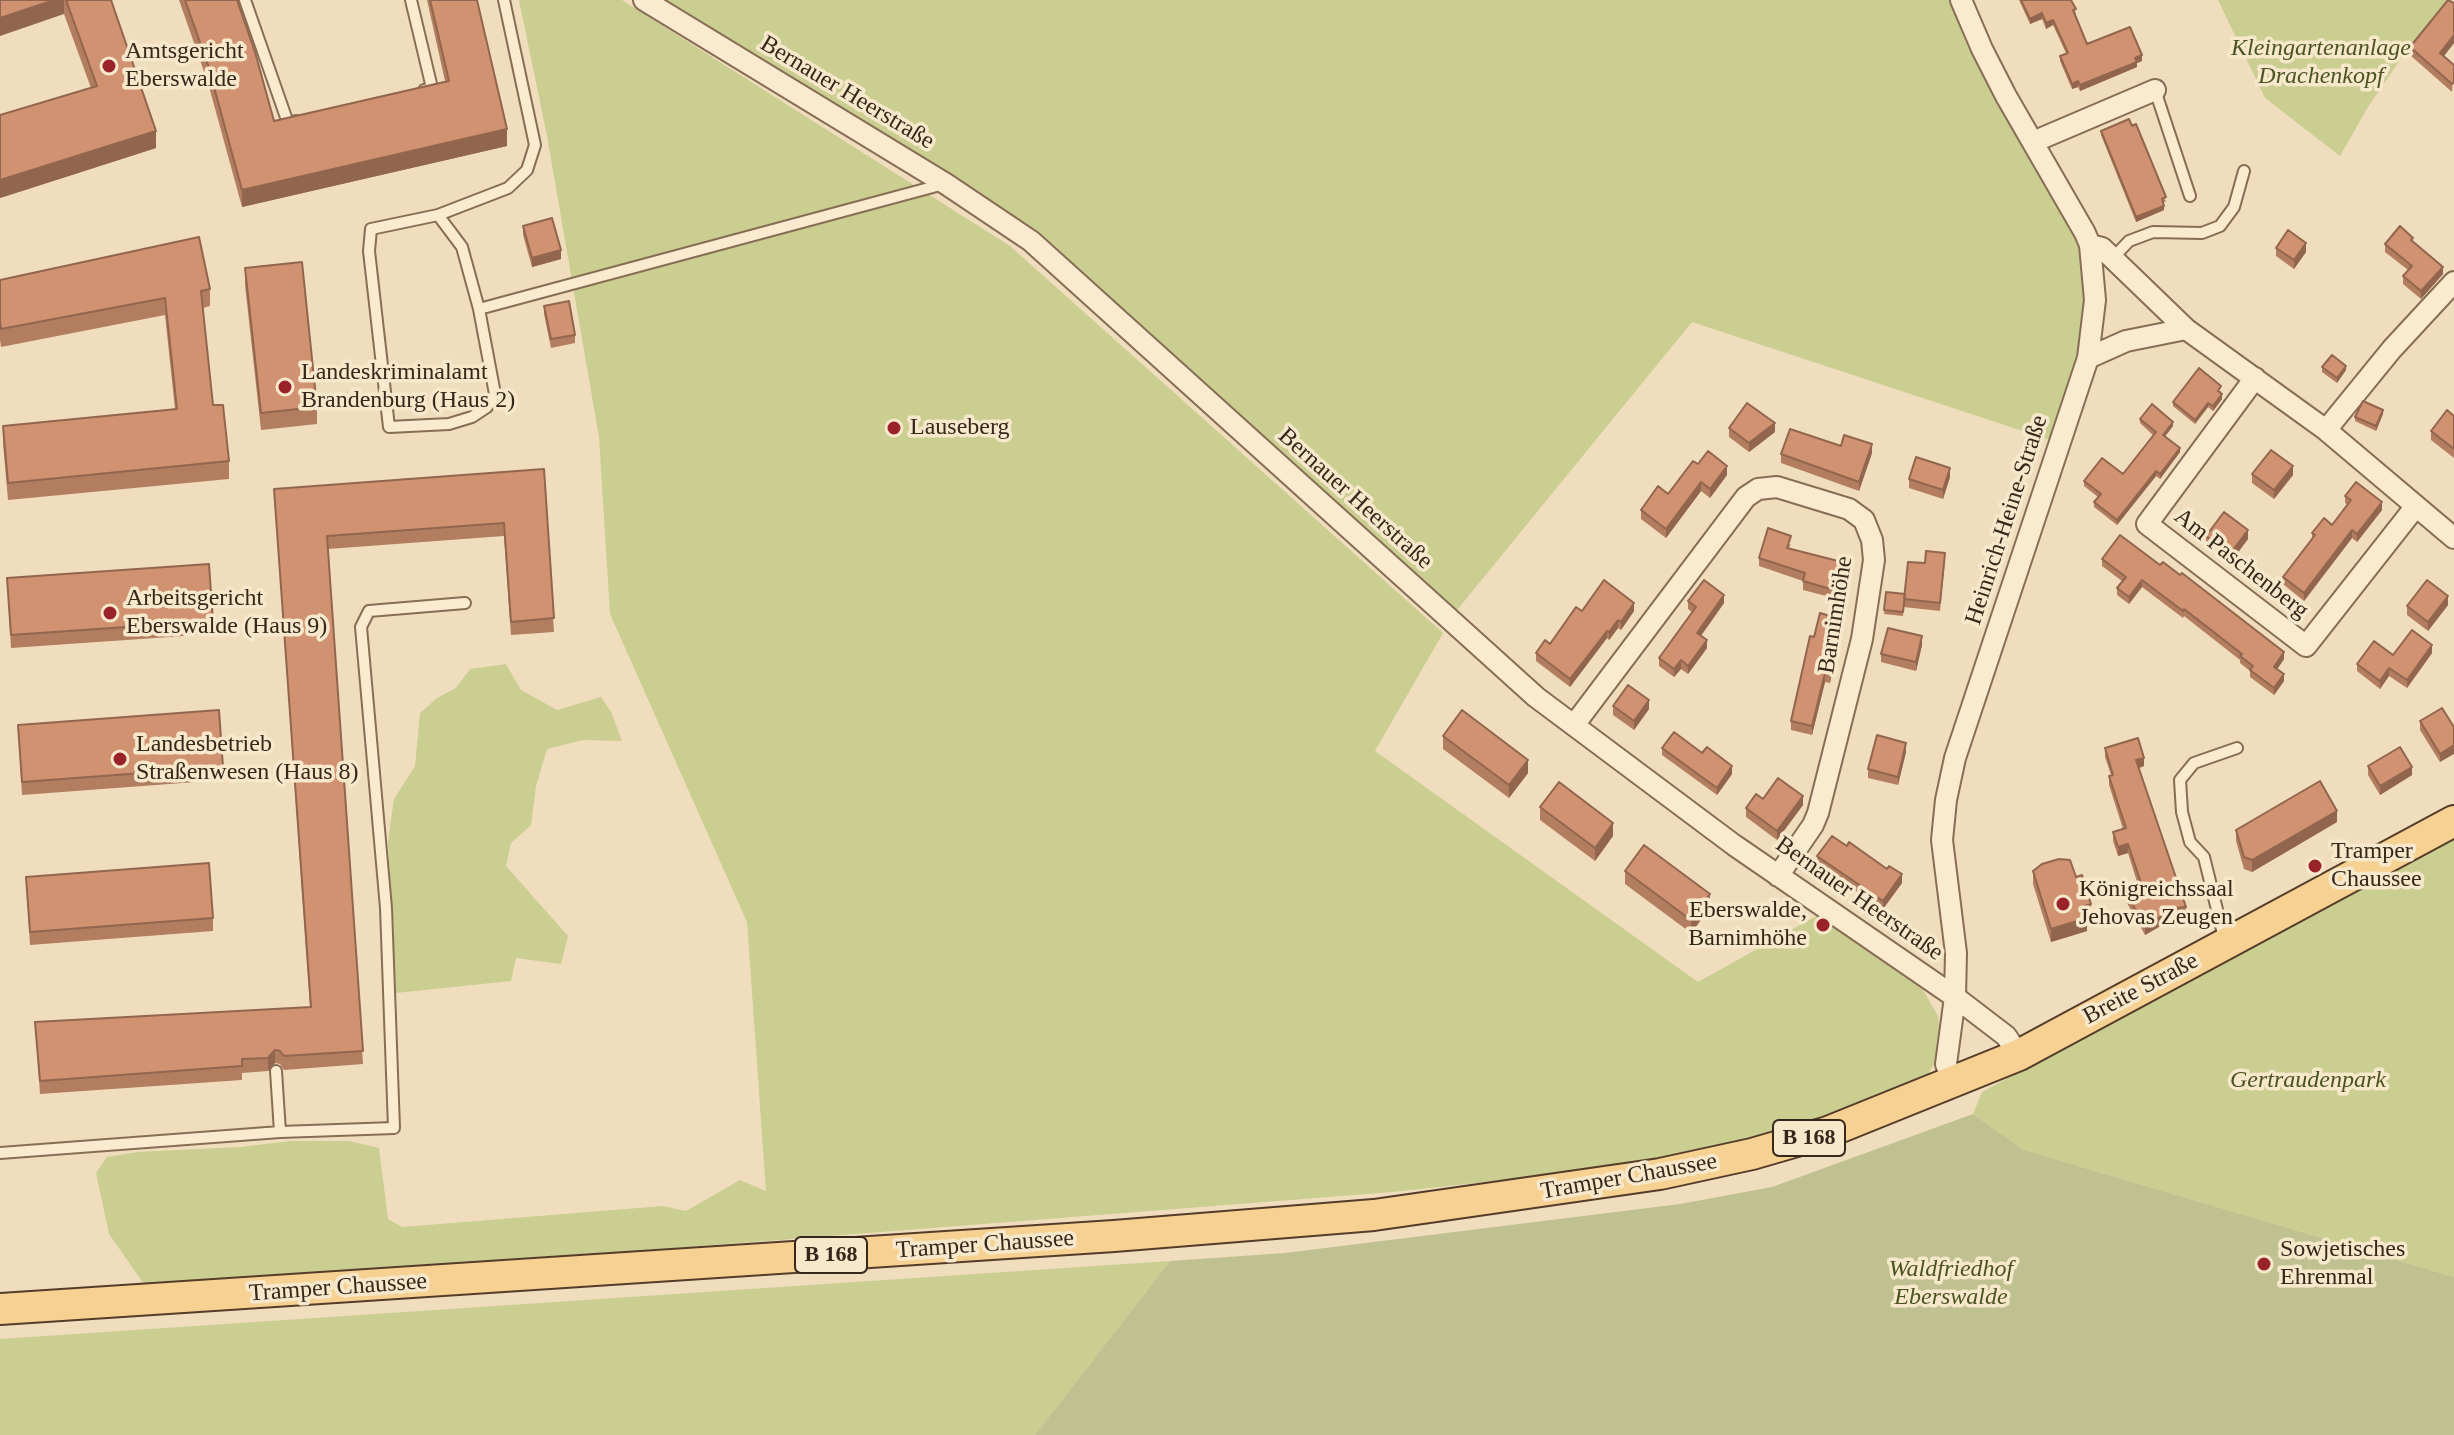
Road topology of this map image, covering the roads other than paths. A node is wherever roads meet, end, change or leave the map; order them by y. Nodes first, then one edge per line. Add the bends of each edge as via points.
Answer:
1 (245, 0) edge
2 (411, 0) edge
3 (504, 0) edge
4 (644, 0) edge
5 (1961, 0) edge
6 (2155, 90) joint
7 (417, 91) edge
8 (302, 119) edge
9 (2033, 142) junction
10 (2244, 171) dead end
11 (946, 184) junction
12 (2190, 196) dead end
13 (438, 215) junction
14 (2090, 245) junction
15 (2113, 258) junction
16 (2454, 282) edge
17 (479, 309) junction
18 (2186, 329) junction
19 (2088, 358) junction
20 (2255, 378) junction
21 (2326, 430) junction
22 (2416, 506) junction
23 (2454, 538) edge
24 (465, 603) dead end
25 (1574, 725) junction
26 (2237, 748) dead end
27 (2454, 821) edge
28 (1778, 876) junction
29 (2226, 944) junction
30 (1955, 997) junction
31 (2019, 1055) junction
32 (276, 1071) dead end
33 (1953, 1083) junction
34 (280, 1132) junction
35 (0, 1153) edge
36 (0, 1309) edge

1 - 8 lane via 288,123
2 - 7 lane via 432,88
3 - 13 lane via 535,145 527,170 508,188
4 - 11 street, Bernauer Heerstraße
5 - 9 street, Heinrich-Heine-Straße
6 - 9 street
6 - 12 lane
9 - 14 street, Heinrich-Heine-Straße
10 - 15 lane via 2234,207 2220,226 2202,233 2153,232 2129,241
11 - 17 lane
11 - 25 street, Bernauer Heerstraße via 1031,241 1536,697
13 - 17 lane via 462,247
13 - 17 lane via 371,229 389,427 449,424 472,417 492,401
14 - 15 street
14 - 19 street, Heinrich-Heine-Straße via 2095,300
15 - 18 street
16 - 21 street
18 - 19 street via 2126,341
18 - 20 street
19 - 30 street, Heinrich-Heine-Straße via 1955,758 1946,800 1942,840 1956,953
20 - 21 street
20 - 22 street, Am Paschenberg via 2147,524 2306,646
21 - 22 street
22 - 23 street
24 - 34 lane via 369,611 361,627 386,908 394,1128
25 - 28 street, Bernauer Heerstraße
25 - 28 street, Barnimhöhe via 1746,497 1777,487 1849,509 1864,520 1874,560 1862,639 1818,813
26 - 29 lane via 2194,763 2180,780 2190,842 2204,857
27 - 29 main road, Breite Straße / B 168
28 - 30 street, Bernauer Heerstraße
29 - 31 main road, Breite Straße / B 168
30 - 31 street, Bernauer Heerstraße via 2006,1036
30 - 33 street, Heinrich-Heine-Straße via 1946,1064
31 - 33 main road, Breite Straße / B 168
32 - 34 lane
33 - 36 main road, Tramper Chaussee / B 168 via 1828,1132 1752,1154 1660,1174 1374,1215
34 - 35 lane

